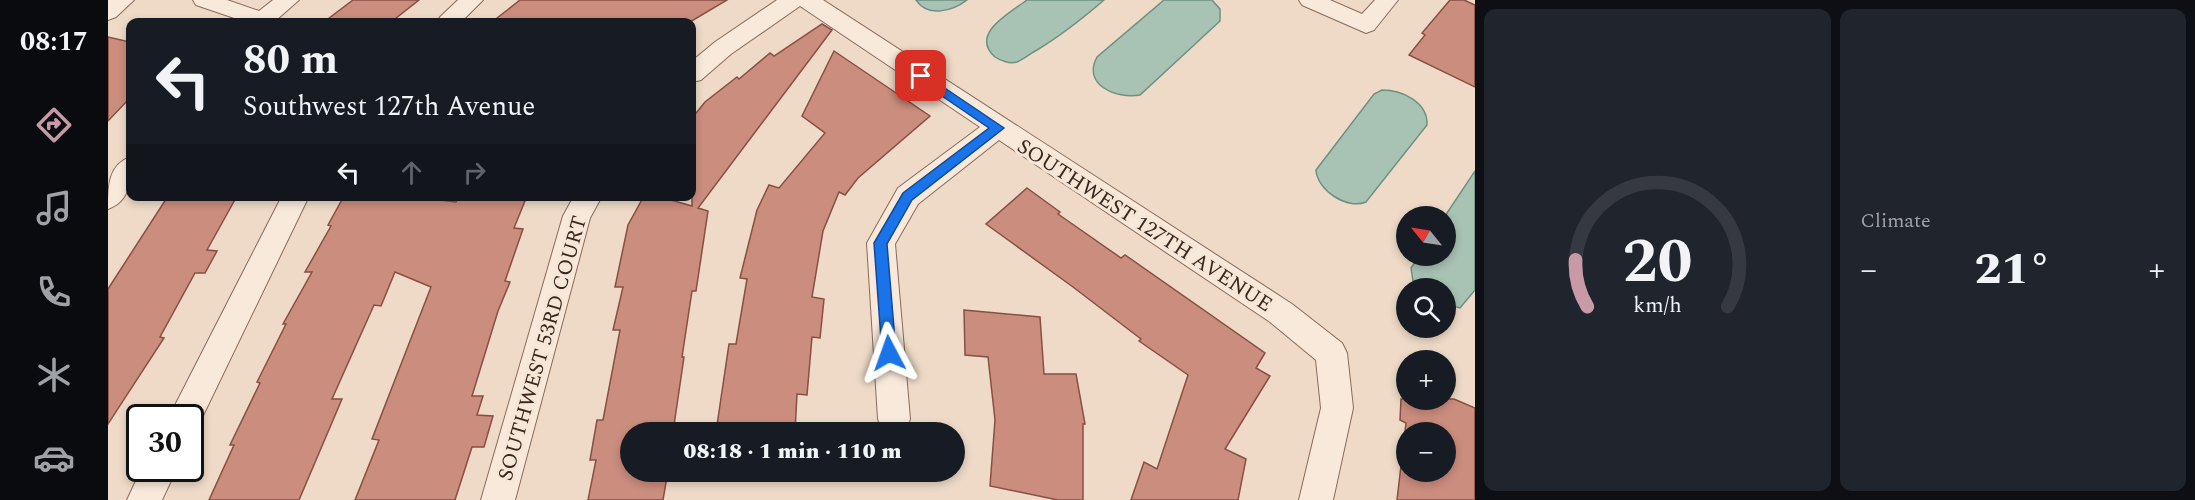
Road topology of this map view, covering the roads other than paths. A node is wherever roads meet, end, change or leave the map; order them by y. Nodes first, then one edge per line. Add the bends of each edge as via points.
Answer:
1 (123, 0) edge
2 (204, 0) edge
3 (288, 0) edge
4 (472, 0) edge
5 (793, 0) edge
6 (807, 0) edge
7 (1310, 0) edge
8 (1387, 0) edge
9 (108, 12) edge
10 (252, 18) edge
11 (264, 18) edge
12 (452, 18) edge
13 (696, 71) edge
14 (998, 128) junction
15 (126, 173) edge
16 (108, 198) edge
17 (293, 201) edge
18 (586, 201) edge
19 (192, 404) edge
20 (894, 419) dead end
21 (153, 482) edge
22 (144, 500) edge
23 (498, 500) edge
24 (1316, 500) edge

1 - 9 street
2 - 10 street
3 - 11 street
4 - 12 street
5 - 13 street
6 - 14 street, SOUTHWEST 127TH AVENUE
7 - 8 street via 1366,25
14 - 20 street via 908,196 881,243
14 - 24 street, SOUTHWEST 127TH AVENUE via 1281,314 1331,354 1337,408
15 - 16 street
17 - 19 street
18 - 23 street, SOUTHWEST 53RD COURT via 577,216
21 - 22 street

